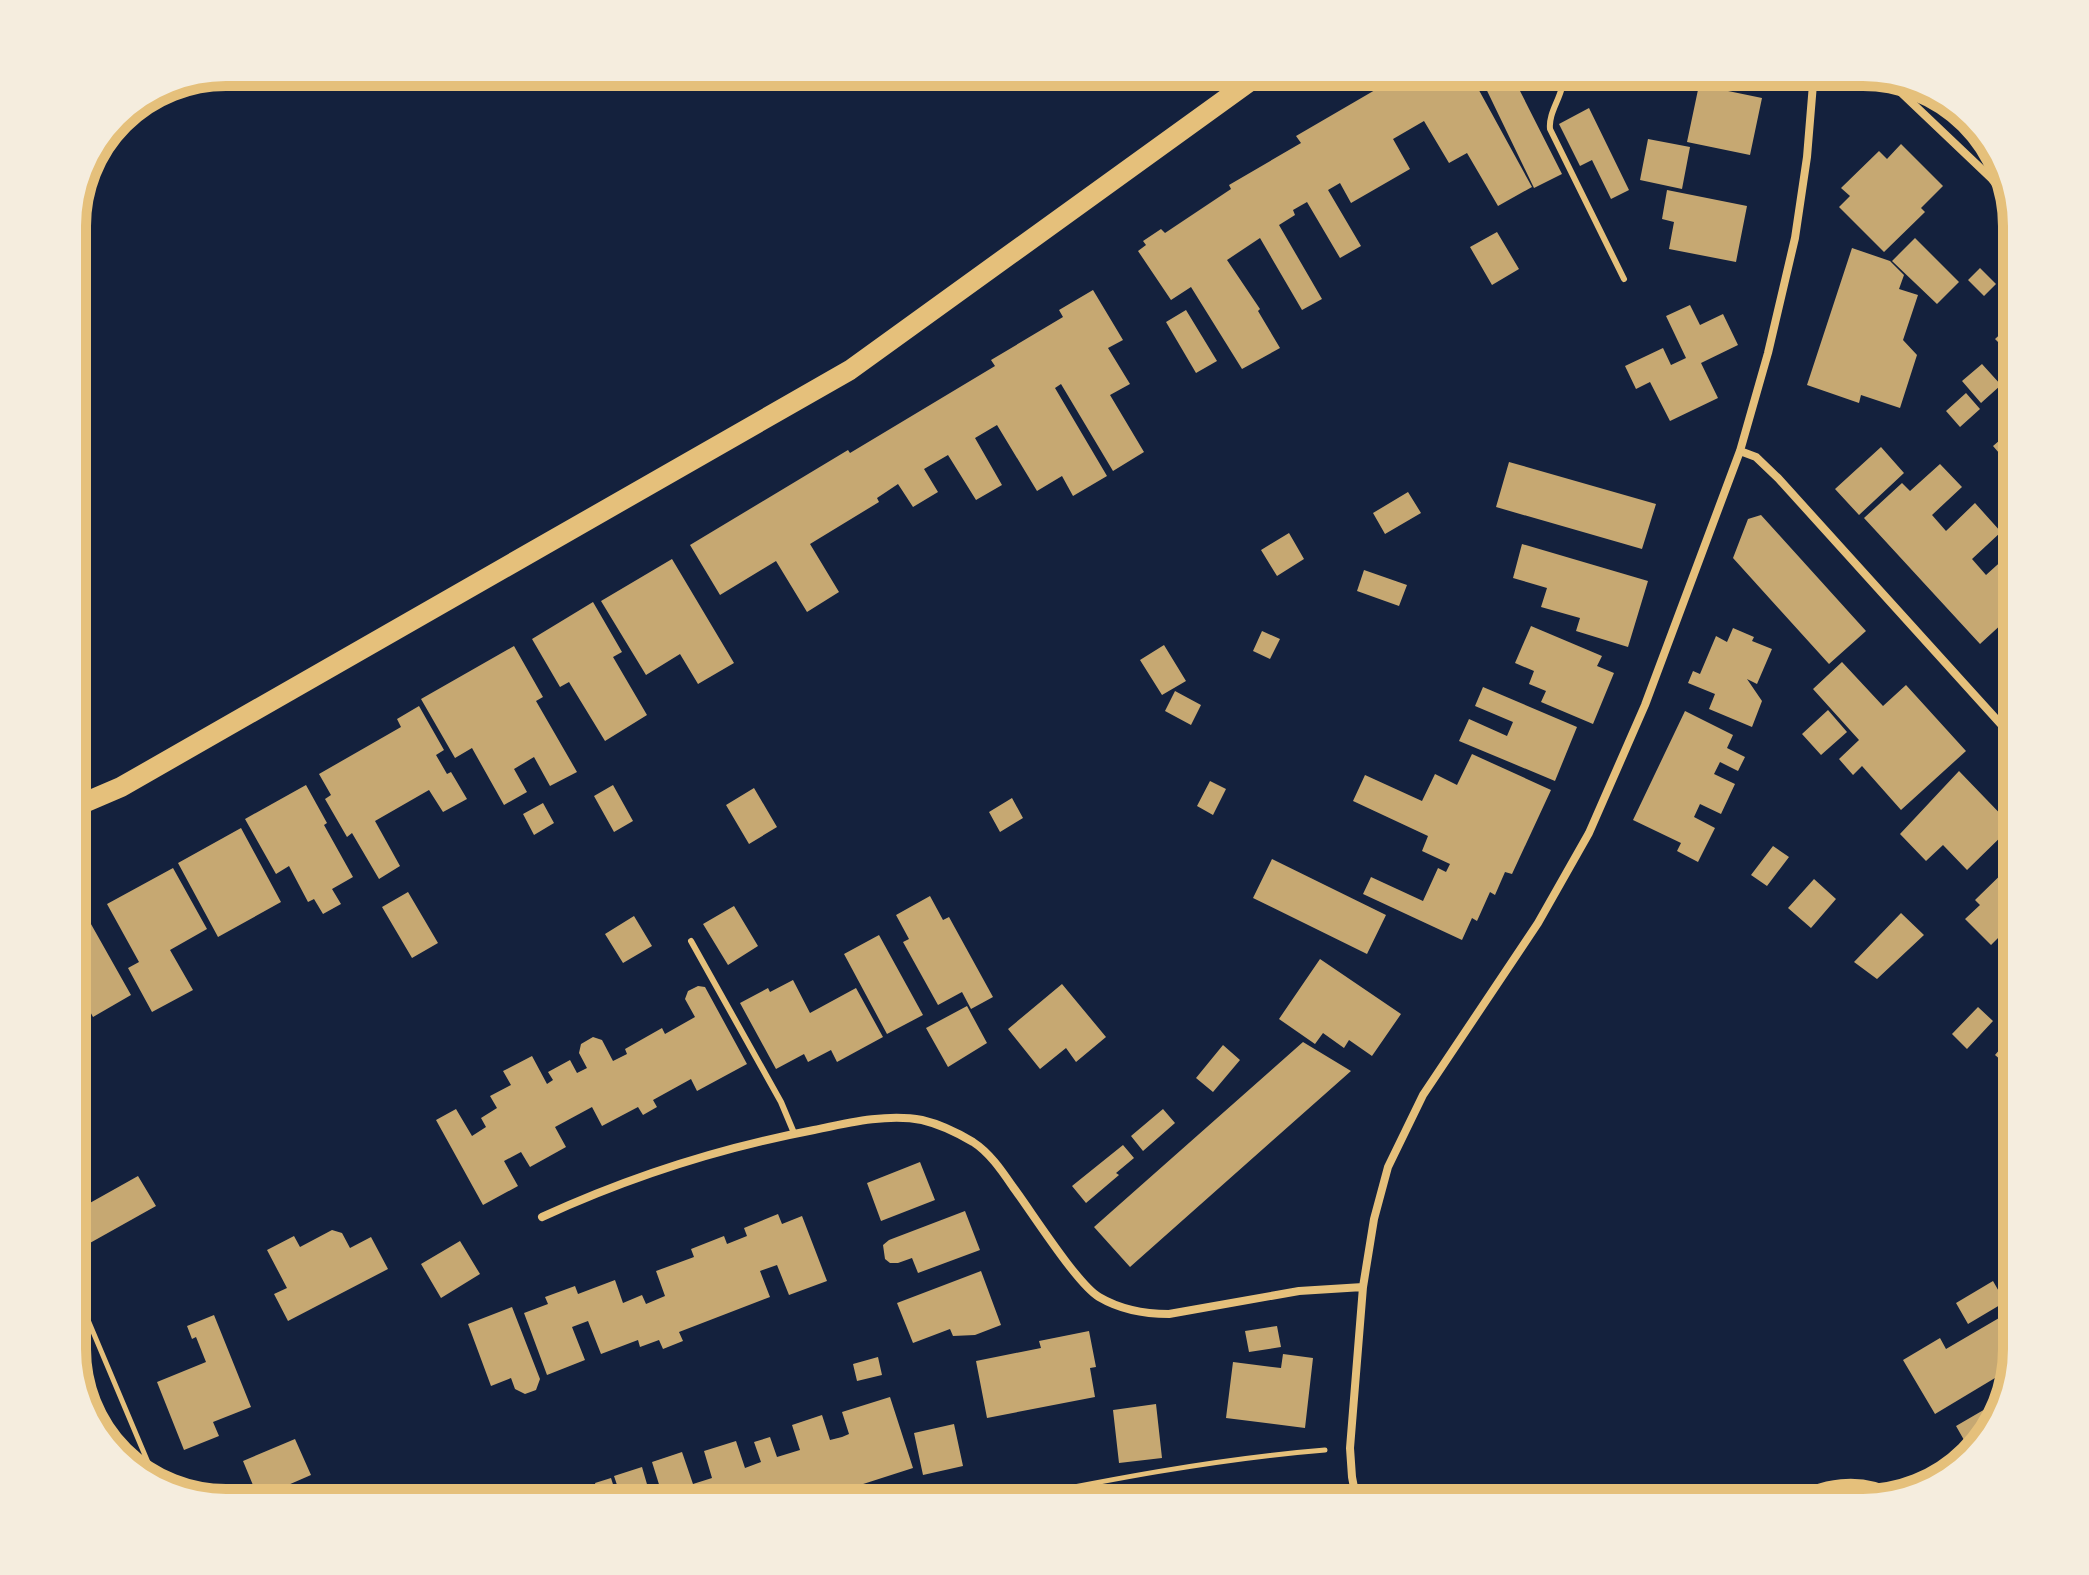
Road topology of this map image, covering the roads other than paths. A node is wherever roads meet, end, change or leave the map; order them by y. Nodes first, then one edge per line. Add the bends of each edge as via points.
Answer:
1 (1244, 86) edge
2 (1563, 86) edge
3 (1813, 86) edge
4 (1900, 91) edge
5 (1991, 178) joint
6 (1996, 184) edge
7 (1624, 279) dead end
8 (1740, 451) junction
9 (2003, 727) edge
10 (86, 802) edge
11 (691, 941) dead end
12 (794, 1133) junction
13 (542, 1217) dead end
14 (1363, 1287) junction
15 (1881, 1488) edge
16 (1354, 1489) edge
17 (1815, 1489) edge

1 - 10 main road via 850,370 121,787
2 - 7 lane via 1550,129
3 - 8 street via 1795,238
4 - 5 street
5 - 6 street
8 - 9 street via 1756,457 1778,478
8 - 14 street via 1645,705 1589,833 1538,923 1423,1095 1388,1167
11 - 12 lane
12 - 13 street via 644,1175
12 - 14 street via 883,1119 921,1120 975,1143 996,1163 1073,1270 1097,1296 1125,1309 1169,1314 1299,1291
14 - 16 street via 1350,1448
15 - 17 street via 1839,1483

